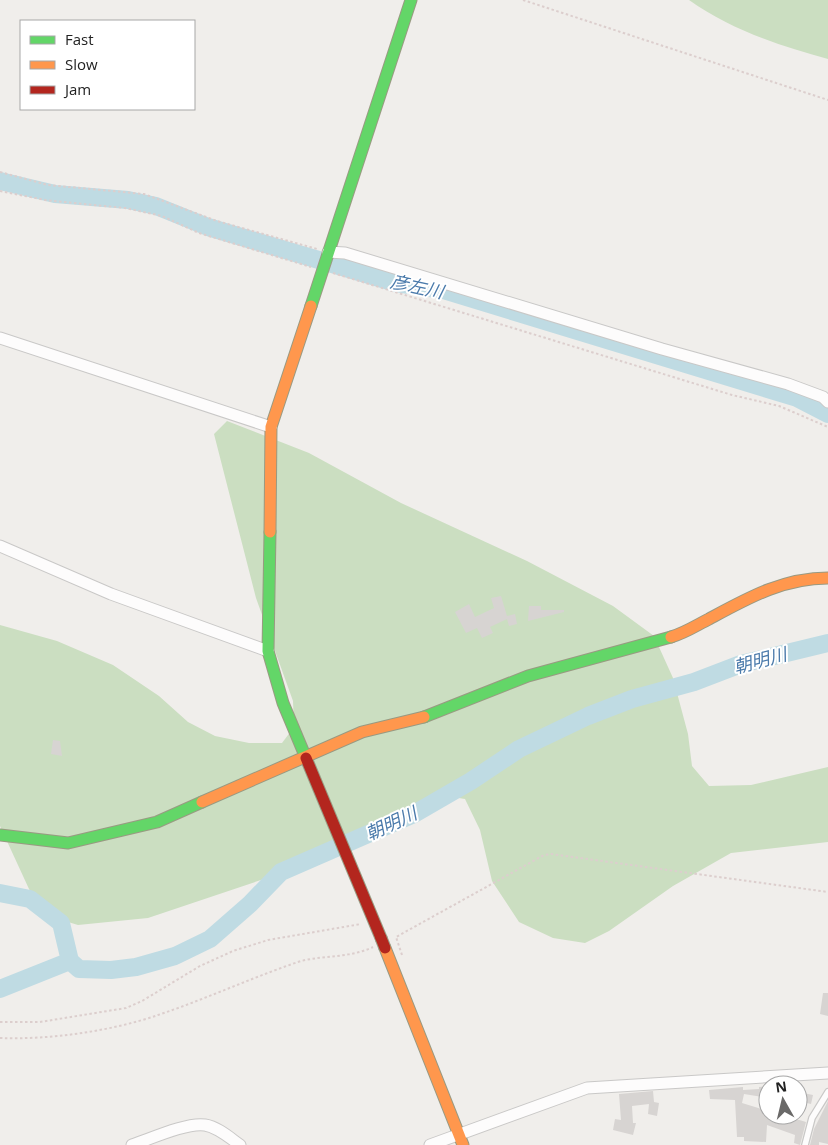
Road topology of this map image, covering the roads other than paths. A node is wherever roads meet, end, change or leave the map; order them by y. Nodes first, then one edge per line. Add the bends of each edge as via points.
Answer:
1 (411, 0) edge
2 (328, 254) junction
3 (0, 338) edge
4 (828, 402) edge
5 (271, 427) junction
6 (0, 546) edge
7 (828, 578) edge
8 (268, 651) junction
9 (305, 758) junction
10 (0, 835) edge
11 (828, 1074) edge
12 (828, 1092) edge
13 (459, 1133) junction
14 (132, 1145) edge
15 (240, 1145) edge
16 (430, 1145) edge
17 (463, 1145) edge
18 (805, 1145) edge

1 - 2 street
2 - 4 street via 344,253 788,384 823,397
2 - 5 street
3 - 5 street
5 - 8 street
6 - 8 street via 111,594
7 - 9 street via 787,582 762,591 678,635 528,676 425,717 362,732
8 - 9 street via 280,696
9 - 10 street via 157,822 100,837 68,843
9 - 13 street
11 - 13 street via 587,1088
12 - 18 lane via 812,1118
13 - 16 street
13 - 17 street
14 - 15 street via 205,1125

